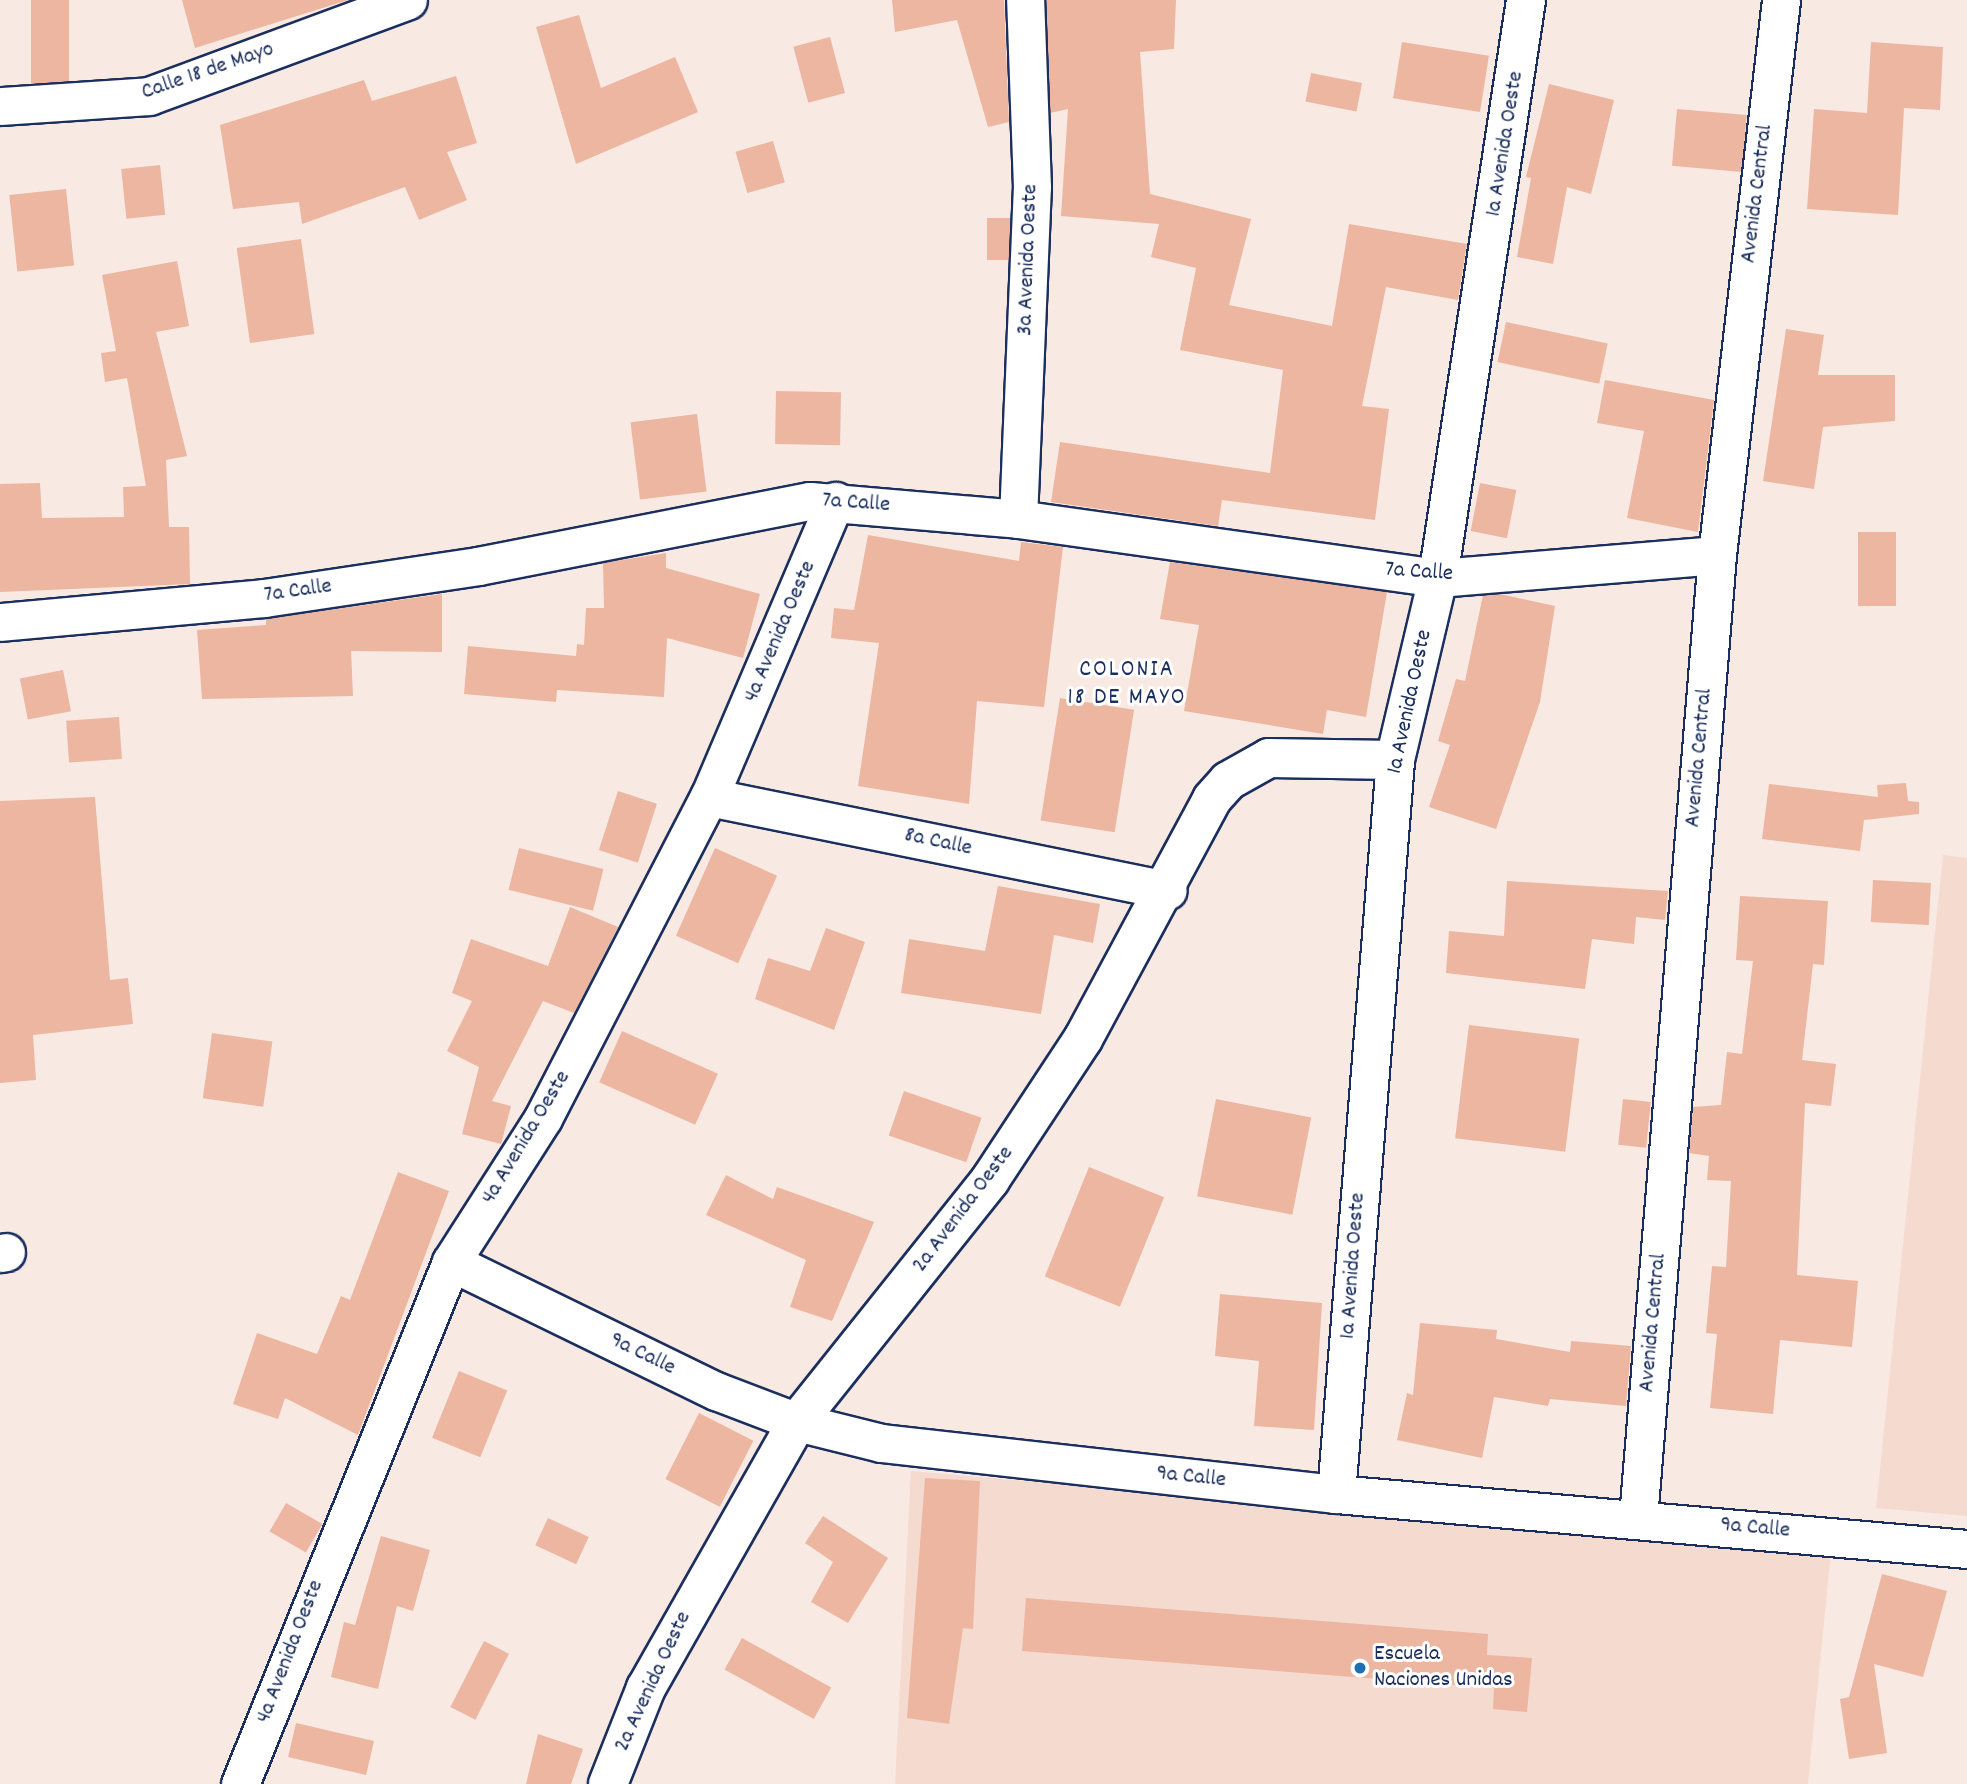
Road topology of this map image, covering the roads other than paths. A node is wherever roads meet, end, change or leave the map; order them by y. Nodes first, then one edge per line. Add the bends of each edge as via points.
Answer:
1 (408, 0) edge
2 (1025, 0) edge
3 (1526, 0) edge
4 (1781, 0) edge
5 (0, 106) edge
6 (835, 501) junction
7 (1018, 519) junction
8 (1717, 555) junction
9 (1438, 578) junction
10 (0, 622) edge
11 (1395, 760) junction
12 (709, 797) junction
13 (1168, 890) junction
14 (451, 1262) junction
15 (797, 1422) junction
16 (1336, 1494) junction
17 (1638, 1518) junction
18 (1967, 1549) edge
19 (240, 1784) edge
20 (608, 1784) edge

1 - 5 street, Calle 18 de Mayo via 149,96
2 - 7 street, 3a Avenida Oeste via 1032,187
3 - 9 street, 1a Avenida Oeste
4 - 8 street, Avenida Central
6 - 7 street, 7a Calle
6 - 10 street, 7a Calle via 264,598
6 - 12 street, 4a Avenida Oeste
7 - 9 street, 7a Calle
8 - 9 street, 7a Calle
8 - 17 street, Avenida Central
9 - 11 street, 1a Avenida Oeste
11 - 13 street, 2a Avenida Oeste via 1292,754 1247,768 1212,799
11 - 16 street, 1a Avenida Oeste
12 - 13 street, 8a Calle
12 - 14 street, 4a Avenida Oeste via 543,1118
13 - 15 street, 2a Avenida Oeste via 1083,1039 990,1181
14 - 15 street, 9a Calle via 716,1391
14 - 19 street, 4a Avenida Oeste
15 - 16 street, 9a Calle via 881,1443
15 - 20 street, 2a Avenida Oeste via 646,1688
16 - 17 street, 9a Calle
17 - 18 street, 9a Calle

